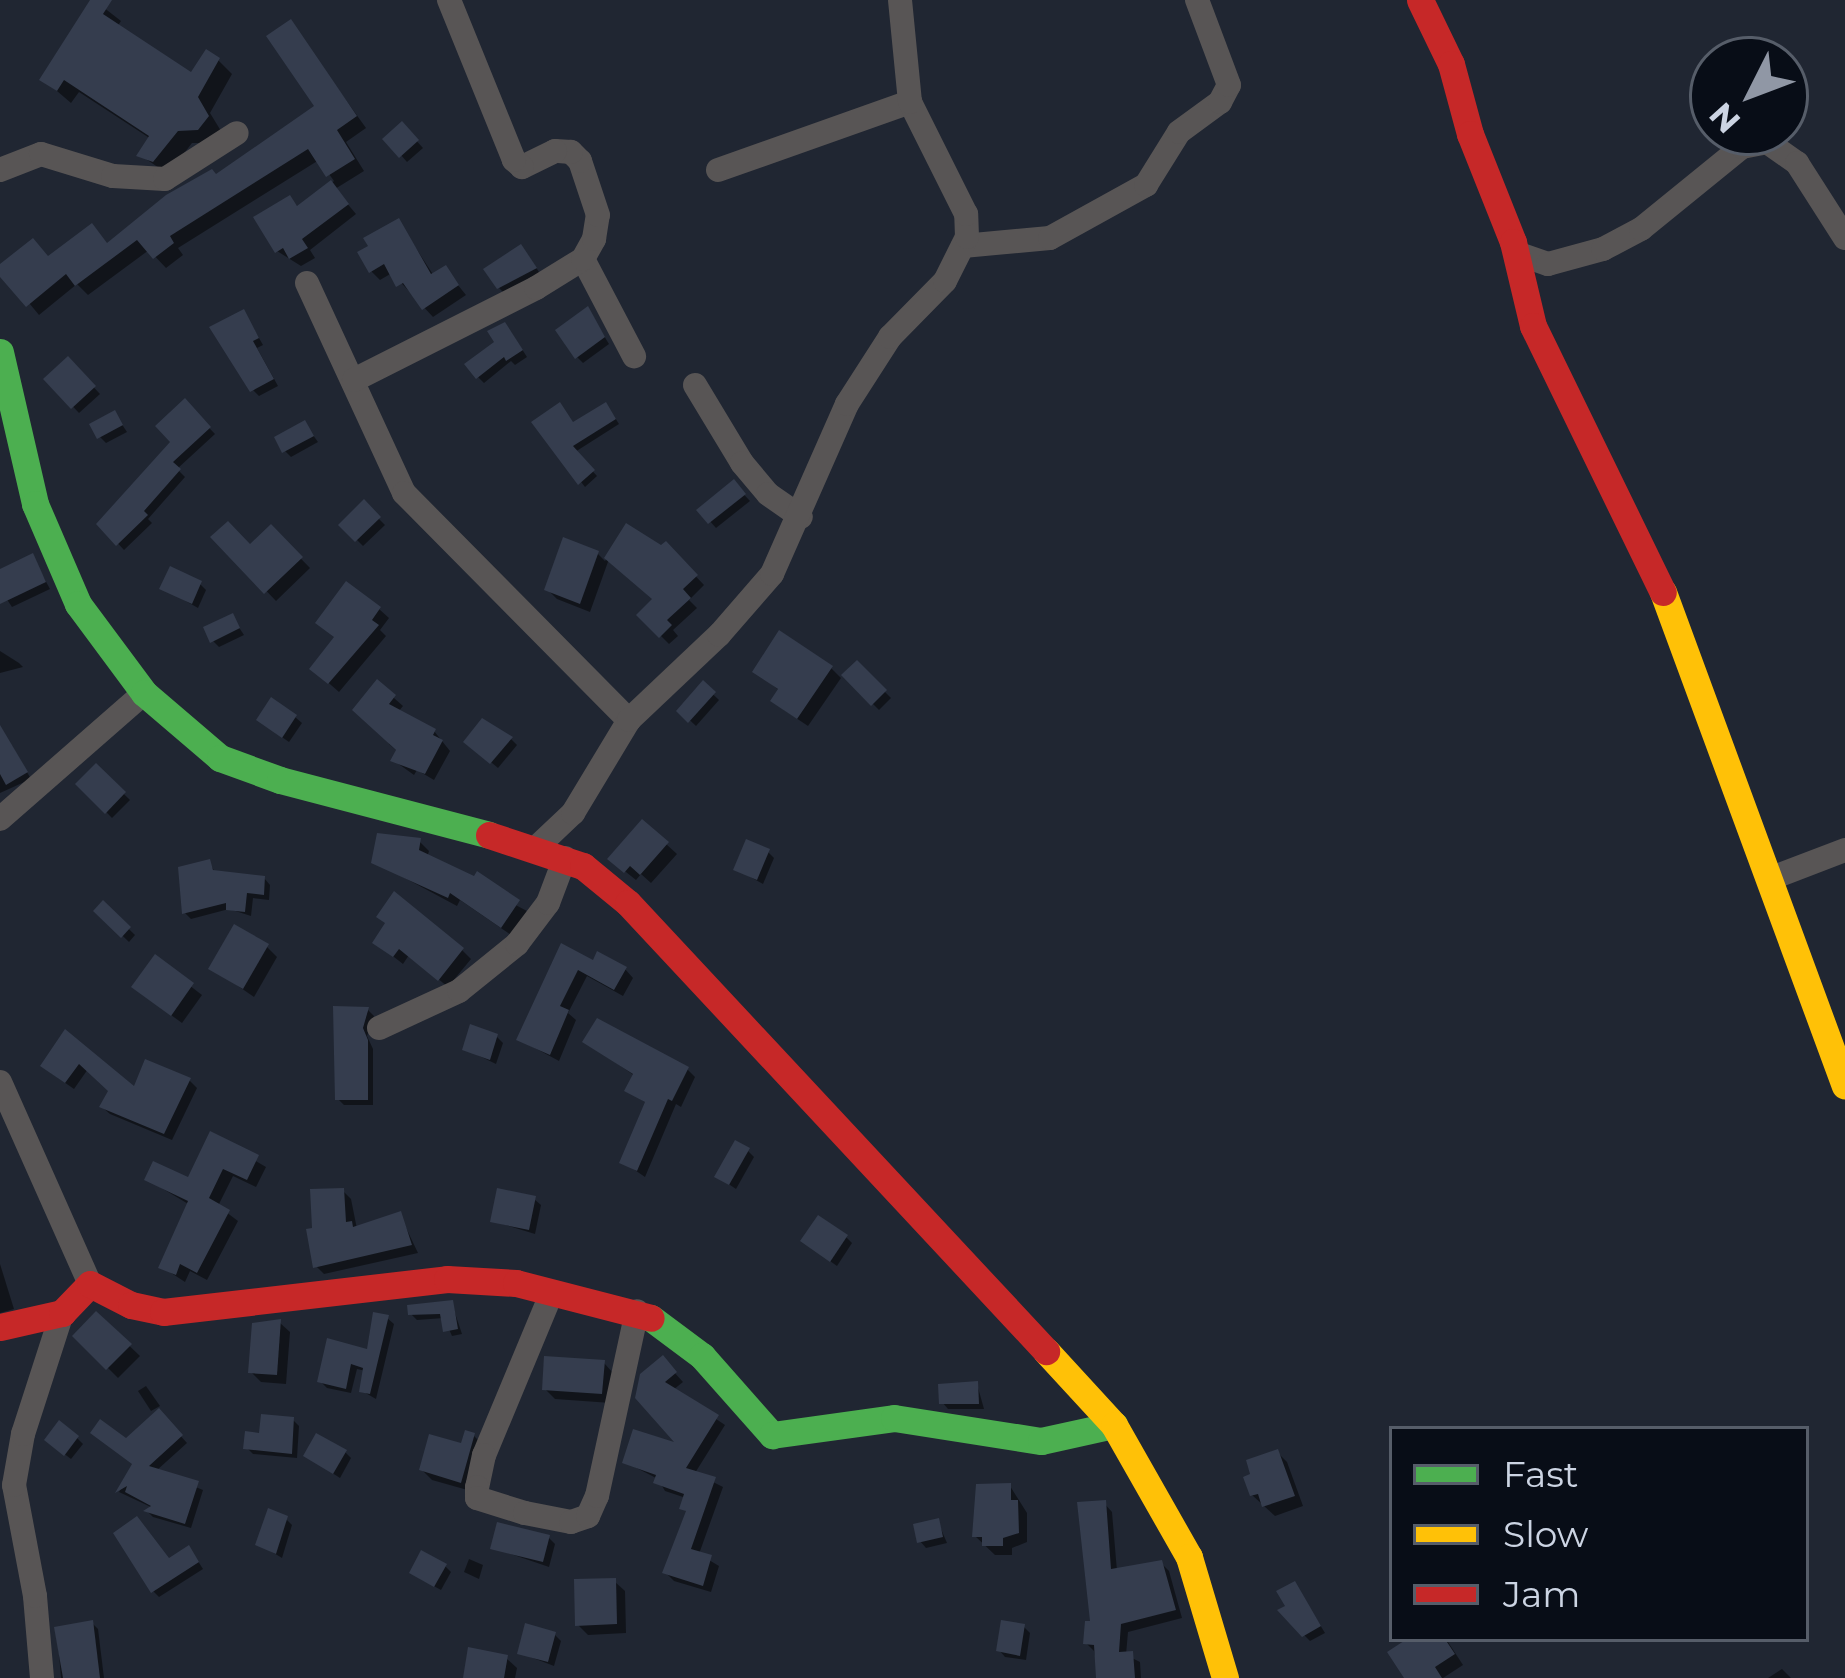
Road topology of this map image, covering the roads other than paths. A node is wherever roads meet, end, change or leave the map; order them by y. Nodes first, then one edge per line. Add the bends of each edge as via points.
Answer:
1 (449, 0) edge
2 (900, 0) edge
3 (1197, 0) edge
4 (1420, 0) edge
5 (910, 102) junction
6 (237, 133) dead end
7 (0, 170) edge
8 (718, 170) dead end
9 (1845, 238) edge
10 (963, 246) junction
11 (1516, 253) junction
12 (583, 259) junction
13 (307, 283) dead end
14 (0, 352) edge
15 (634, 356) dead end
16 (354, 380) junction
17 (695, 385) dead end
18 (801, 517) junction
19 (144, 693) junction
20 (629, 720) junction
21 (0, 819) edge
22 (537, 847) junction
23 (1845, 850) edge
24 (565, 858) junction
25 (1769, 879) junction
26 (379, 1028) dead end
27 (0, 1082) edge
28 (1845, 1086) edge
29 (90, 1284) junction
30 (552, 1292) junction
31 (637, 1311) junction
32 (62, 1313) junction
33 (0, 1328) edge
34 (1114, 1425) junction
35 (42, 1678) edge
36 (1226, 1678) edge

1 - 12 street via 514,160 522,167 555,151 580,161 598,215
2 - 5 street
3 - 10 street via 1228,85 1220,102 1179,132 1147,185 1050,238
4 - 11 street via 1451,64
5 - 8 street
5 - 10 street via 966,214
6 - 7 street via 165,179 113,176 41,154
9 - 11 street via 1797,164 1767,142 1742,147 1641,229 1603,249 1548,264
10 - 18 street via 945,280 869,366
11 - 25 street via 1533,326 1661,586
12 - 15 street
12 - 16 street
13 - 16 street
14 - 19 street via 44,524 78,604
16 - 20 street via 404,493
17 - 18 street via 742,463
18 - 20 street via 752,599
19 - 21 street
19 - 22 street via 220,758
20 - 22 street via 573,812
22 - 24 street
23 - 25 street
24 - 26 street via 548,903 506,953 459,991
24 - 34 street via 628,903
25 - 28 street
27 - 29 street
29 - 30 street via 163,1312 447,1279
29 - 32 street
30 - 31 street
30 - 31 street via 477,1487 477,1498 525,1514 571,1522 588,1516
31 - 34 street via 702,1356 772,1436 894,1418 1041,1441
32 - 33 street
32 - 35 street via 22,1434 14,1486
34 - 36 street via 1189,1557

